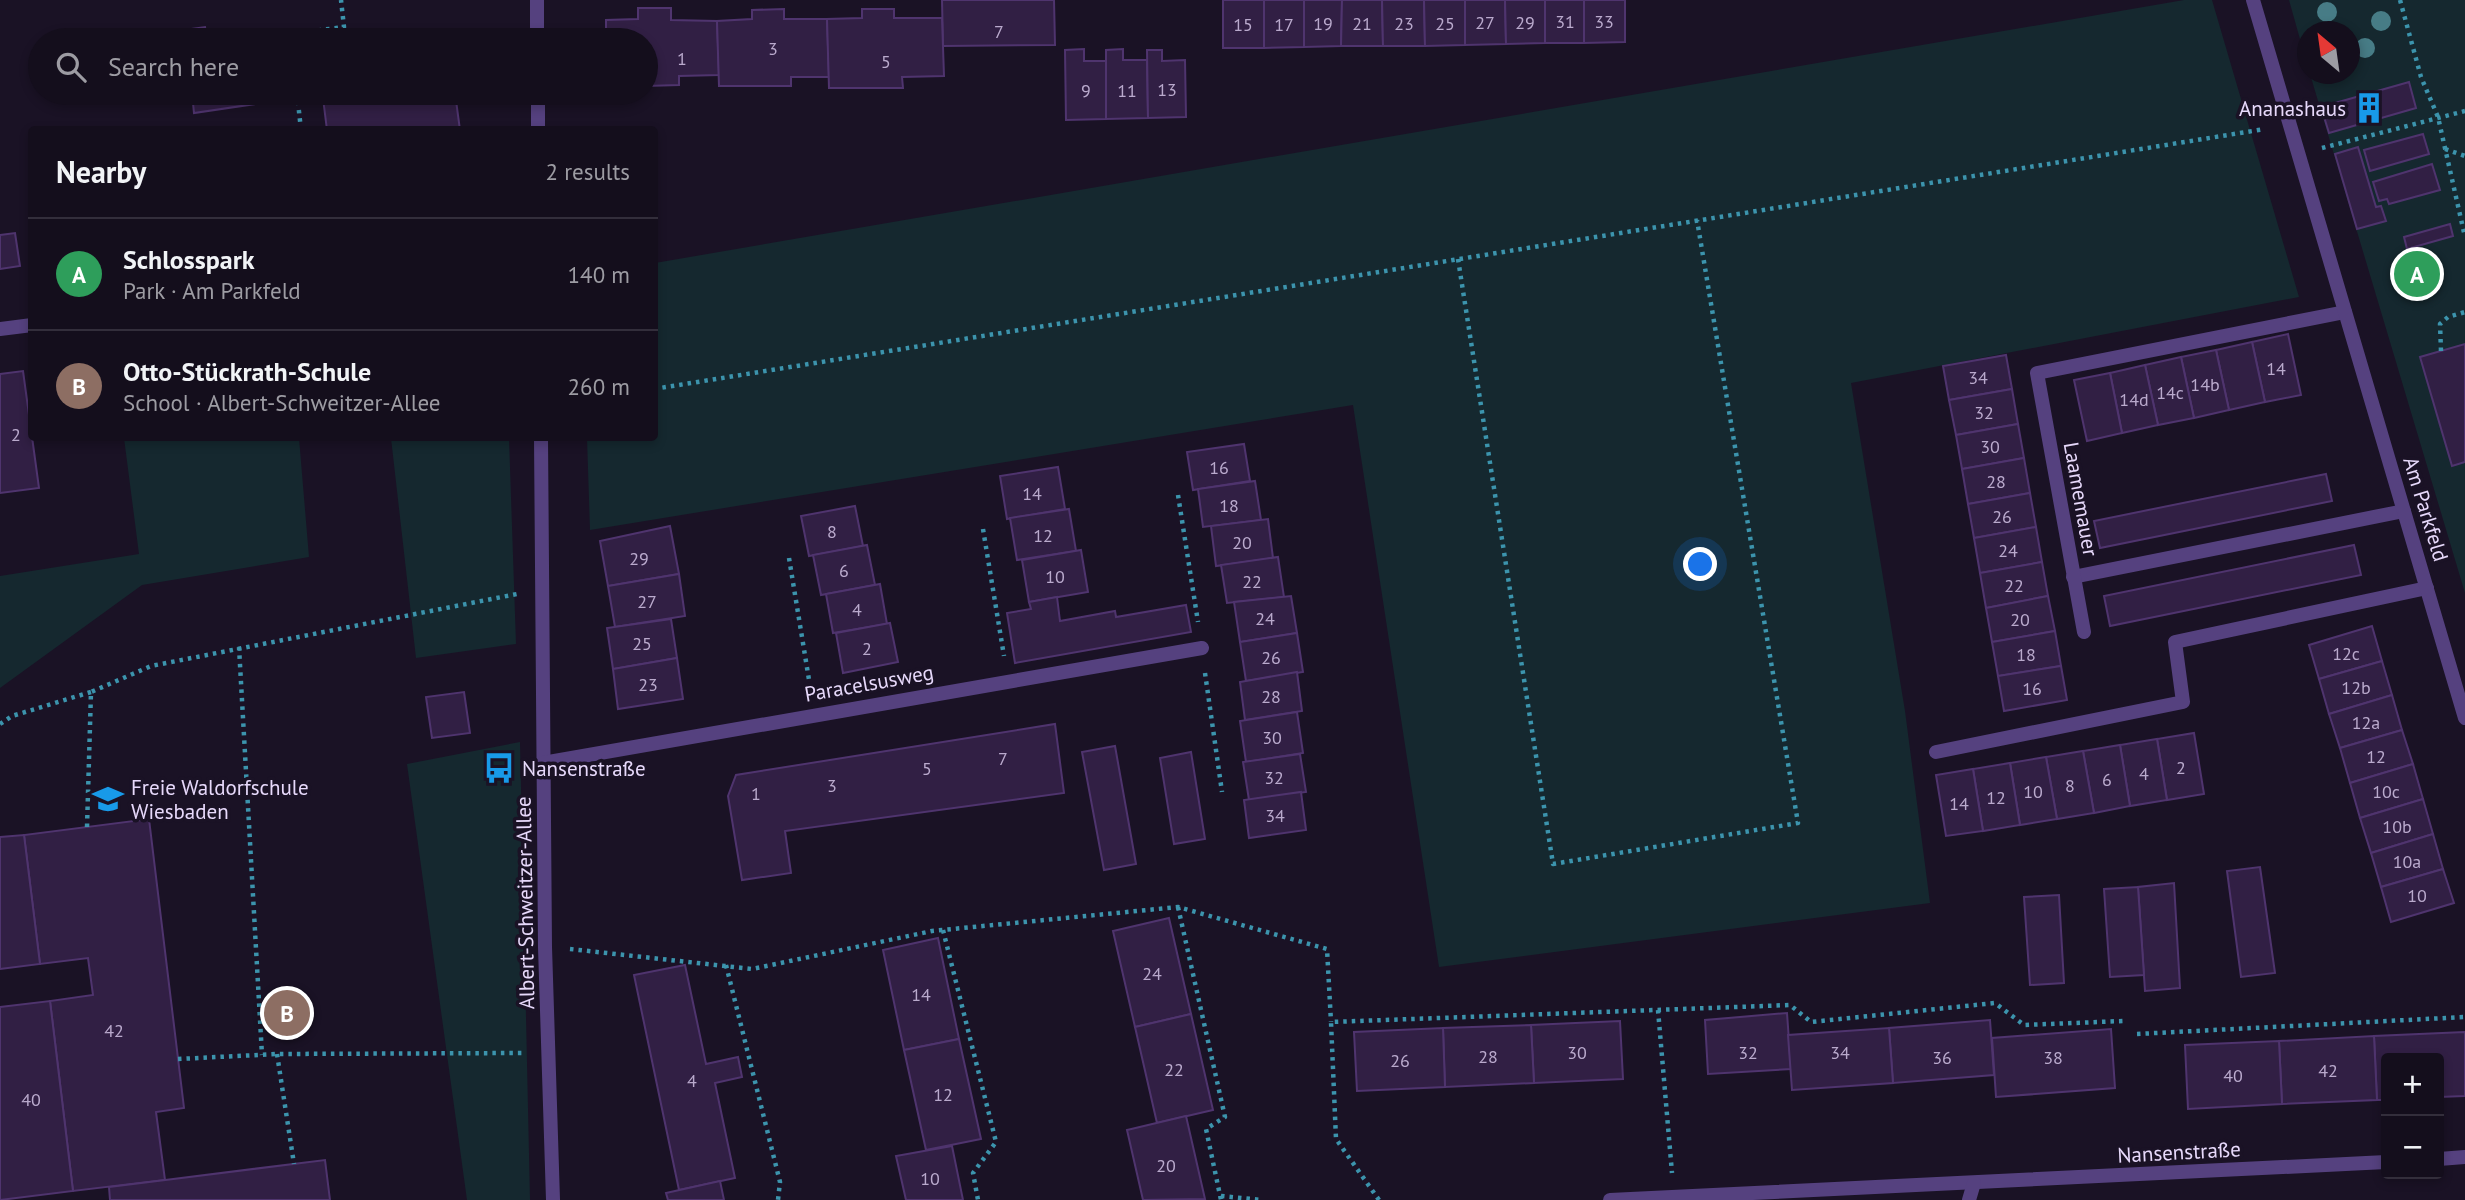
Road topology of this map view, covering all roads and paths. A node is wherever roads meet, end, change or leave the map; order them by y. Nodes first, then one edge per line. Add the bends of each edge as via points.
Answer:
1 (341, 0) edge
2 (537, 0) edge
3 (2253, 0) edge
4 (2400, 0) edge
5 (336, 28) edge
6 (537, 28) edge
7 (298, 105) edge
8 (538, 105) edge
9 (2465, 111) edge
10 (2438, 117) junction
11 (2290, 124) junction
12 (301, 126) edge
13 (538, 126) edge
14 (2445, 149) junction
15 (2298, 155) junction
16 (2465, 156) edge
17 (1697, 220) junction
18 (2465, 237) edge
19 (1458, 260) junction
20 (2345, 312) junction
21 (2465, 312) edge
22 (28, 326) edge
23 (0, 329) edge
24 (2441, 351) dead end
25 (658, 387) edge
26 (541, 441) edge
27 (1178, 495) dead end
28 (2404, 511) junction
29 (984, 529) dead end
30 (789, 558) dead end
31 (2073, 577) junction
32 (542, 588) junction
33 (2427, 588) junction
34 (2084, 632) dead end
35 (239, 647) junction
36 (1202, 648) junction
37 (1008, 681) junction
38 (2460, 681) edge
39 (92, 692) junction
40 (815, 713) junction
41 (0, 715) edge
42 (12, 716) junction
43 (2465, 718) edge
44 (0, 724) edge
45 (1936, 752) dead end
46 (543, 763) junction
47 (1222, 792) dead end
48 (87, 827) dead end
49 (1178, 907) junction
50 (943, 930) junction
51 (545, 947) junction
52 (726, 965) junction
53 (1658, 1010) junction
54 (2465, 1017) edge
55 (2123, 1021) dead end
56 (1331, 1022) junction
57 (2137, 1034) dead end
58 (550, 1053) junction
59 (277, 1054) junction
60 (262, 1055) junction
61 (178, 1059) dead end
62 (2465, 1157) edge
63 (2444, 1159) edge
64 (2381, 1162) edge
65 (294, 1164) dead end
66 (1974, 1183) junction
67 (1674, 1197) junction
68 (1221, 1198) edge
69 (552, 1200) edge
70 (778, 1200) edge
71 (978, 1200) edge
72 (1262, 1200) edge
73 (1379, 1200) edge
74 (1610, 1200) edge
75 (1969, 1200) edge

1 - 5 path via 344,27
2 - 6 street
3 - 11 street, Am Parkfeld
4 - 10 path via 2421,77
7 - 12 path
8 - 13 street
9 - 10 path
10 - 14 path
10 - 15 path
11 - 15 street, Am Parkfeld
11 - 17 path
14 - 16 path
14 - 18 path
15 - 20 street, Am Parkfeld
17 - 19 path
17 - 19 path via 1798,823 1662,846 1553,864
19 - 25 path
20 - 28 street, Am Parkfeld
20 - 31 street, Laamemauer via 2037,373
21 - 24 path via 2440,324
22 - 23 street
26 - 32 street, Albert-Schweitzer-Allee
27 - 36 path
28 - 31 street
28 - 33 street, Am Parkfeld
29 - 37 path
30 - 40 path
31 - 34 street, Laamemauer
32 - 35 path
32 - 46 street, Albert-Schweitzer-Allee
33 - 38 street, Am Parkfeld
33 - 45 street via 2175,642 2183,702
35 - 39 path via 151,666
35 - 60 path
36 - 37 street, Paracelsusweg
36 - 47 path
37 - 40 street, Paracelsusweg
38 - 43 street, Am Parkfeld
39 - 42 path
39 - 48 path
40 - 46 street, Paracelsusweg
41 - 42 path
42 - 44 path
46 - 51 street, Albert-Schweitzer-Allee
49 - 50 path
49 - 56 path via 1327,949
49 - 68 path via 1225,1117 1206,1129
50 - 52 path via 752,969
50 - 71 path via 996,1142 973,1173
51 - 52 path
51 - 58 street, Albert-Schweitzer-Allee
52 - 70 path via 779,1182
53 - 55 path via 1790,1005 1811,1023 1995,1003 2024,1025
53 - 56 path
53 - 67 path
54 - 57 path
56 - 73 path via 1336,1139
58 - 59 path
58 - 69 street, Albert-Schweitzer-Allee
59 - 60 path
59 - 65 path
60 - 61 path
62 - 63 street
64 - 66 street, Nansenstraße
66 - 67 street, Nansenstraße
66 - 75 street
67 - 74 street, Nansenstraße
68 - 72 path

